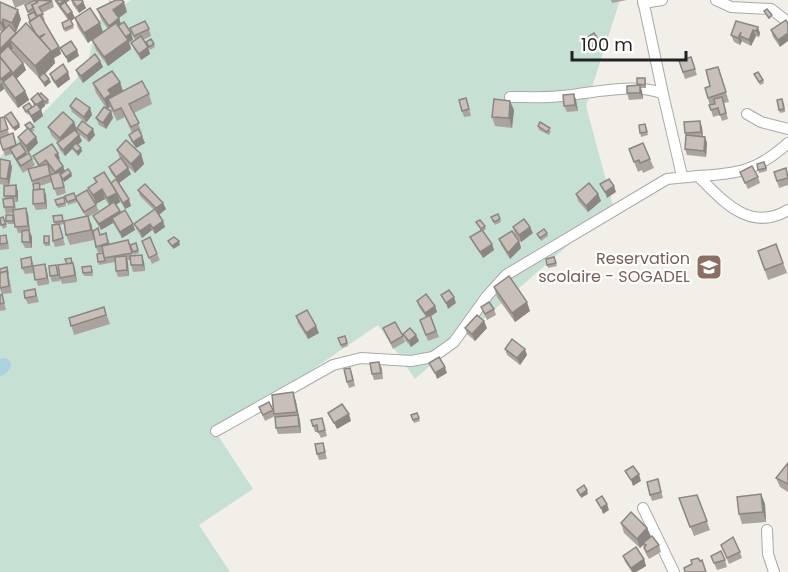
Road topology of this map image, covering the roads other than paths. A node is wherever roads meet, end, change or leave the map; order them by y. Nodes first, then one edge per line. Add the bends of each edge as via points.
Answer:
1 (662, 0) edge
2 (716, 0) edge
3 (643, 2) edge
4 (788, 22) edge
5 (663, 94) junction
6 (510, 98) edge
7 (747, 114) dead end
8 (788, 129) edge
9 (788, 143) edge
10 (682, 176) junction
11 (698, 176) junction
12 (788, 210) edge
13 (216, 430) dead end
14 (643, 508) dead end
15 (767, 530) dead end
16 (674, 572) edge
17 (774, 572) edge

1 - 3 street
2 - 4 street via 731,7 771,9
3 - 5 street
5 - 6 street via 652,88
5 - 10 street
7 - 8 street
9 - 11 street via 737,174
10 - 11 street
10 - 13 street via 639,195 506,275 454,342 433,357 411,361 361,358 333,365
11 - 12 street via 745,216 758,219
14 - 16 street
15 - 17 street

